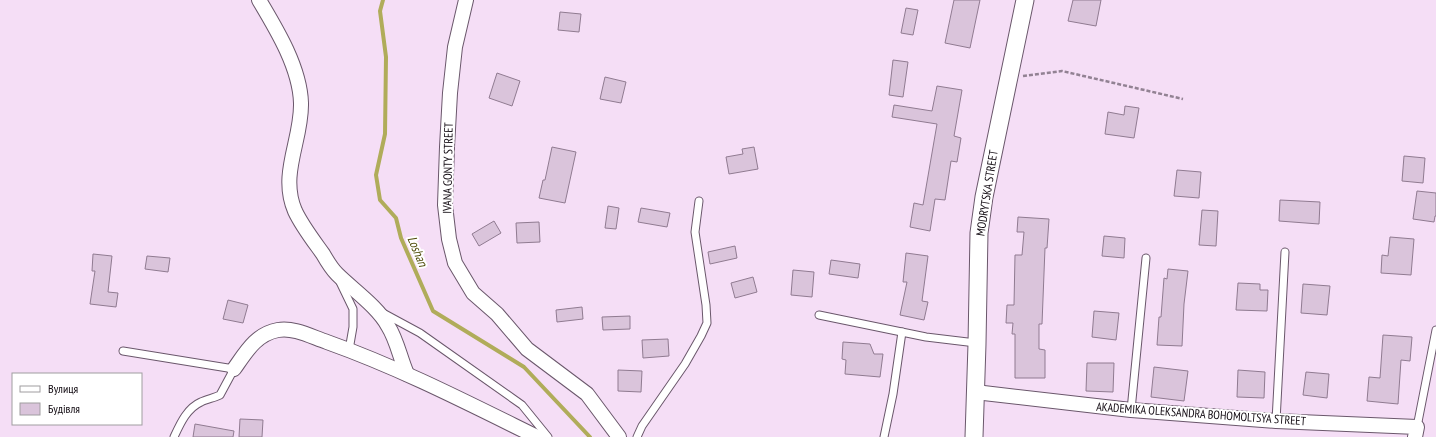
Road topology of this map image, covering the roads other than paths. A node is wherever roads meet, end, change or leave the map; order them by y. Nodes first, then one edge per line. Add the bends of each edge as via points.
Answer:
1 (259, 0) edge
2 (466, 0) edge
3 (1025, 0) edge
4 (699, 201) dead end
5 (1285, 252) dead end
6 (1146, 258) dead end
7 (336, 272) junction
8 (374, 308) junction
9 (819, 315) dead end
10 (1436, 330) edge
11 (902, 332) junction
12 (977, 344) junction
13 (349, 350) junction
14 (123, 351) dead end
15 (234, 369) junction
16 (407, 374) junction
17 (975, 392) junction
18 (1131, 410) junction
19 (1276, 421) junction
20 (1416, 432) edge
21 (174, 437) edge
22 (537, 437) edge
23 (548, 437) edge
24 (619, 437) edge
25 (637, 437) edge
26 (884, 437) edge
27 (974, 437) edge

1 - 7 street via 281,37 298,82 301,103 299,126 290,167 290,189 295,210 307,232
2 - 24 street, IVANA GONTY STREET via 455,47 446,147 445,205 454,263 473,293 497,314 527,349 587,394
3 - 12 street, MODRYTSKA STREET via 984,197 979,233
4 - 25 lane via 695,232 707,323 685,364
5 - 19 lane
6 - 18 lane
7 - 8 street
7 - 13 lane via 353,309
8 - 16 street via 388,325
8 - 23 lane via 420,333 522,405
9 - 11 lane
10 - 20 lane
11 - 12 lane
11 - 26 lane
12 - 17 street, MODRYTSKA STREET
13 - 15 street via 292,330 279,330 264,334 250,347
13 - 16 street
14 - 15 lane
15 - 21 lane via 220,395 192,408 182,420
16 - 22 street
17 - 18 street, AKADEMIKA OLEKSANDRA BOHOMOLTSYA STREET
17 - 27 street, MODRYTSKA STREET
18 - 19 street, AKADEMIKA OLEKSANDRA BOHOMOLTSYA STREET
19 - 20 street, AKADEMIKA OLEKSANDRA BOHOMOLTSYA STREET

